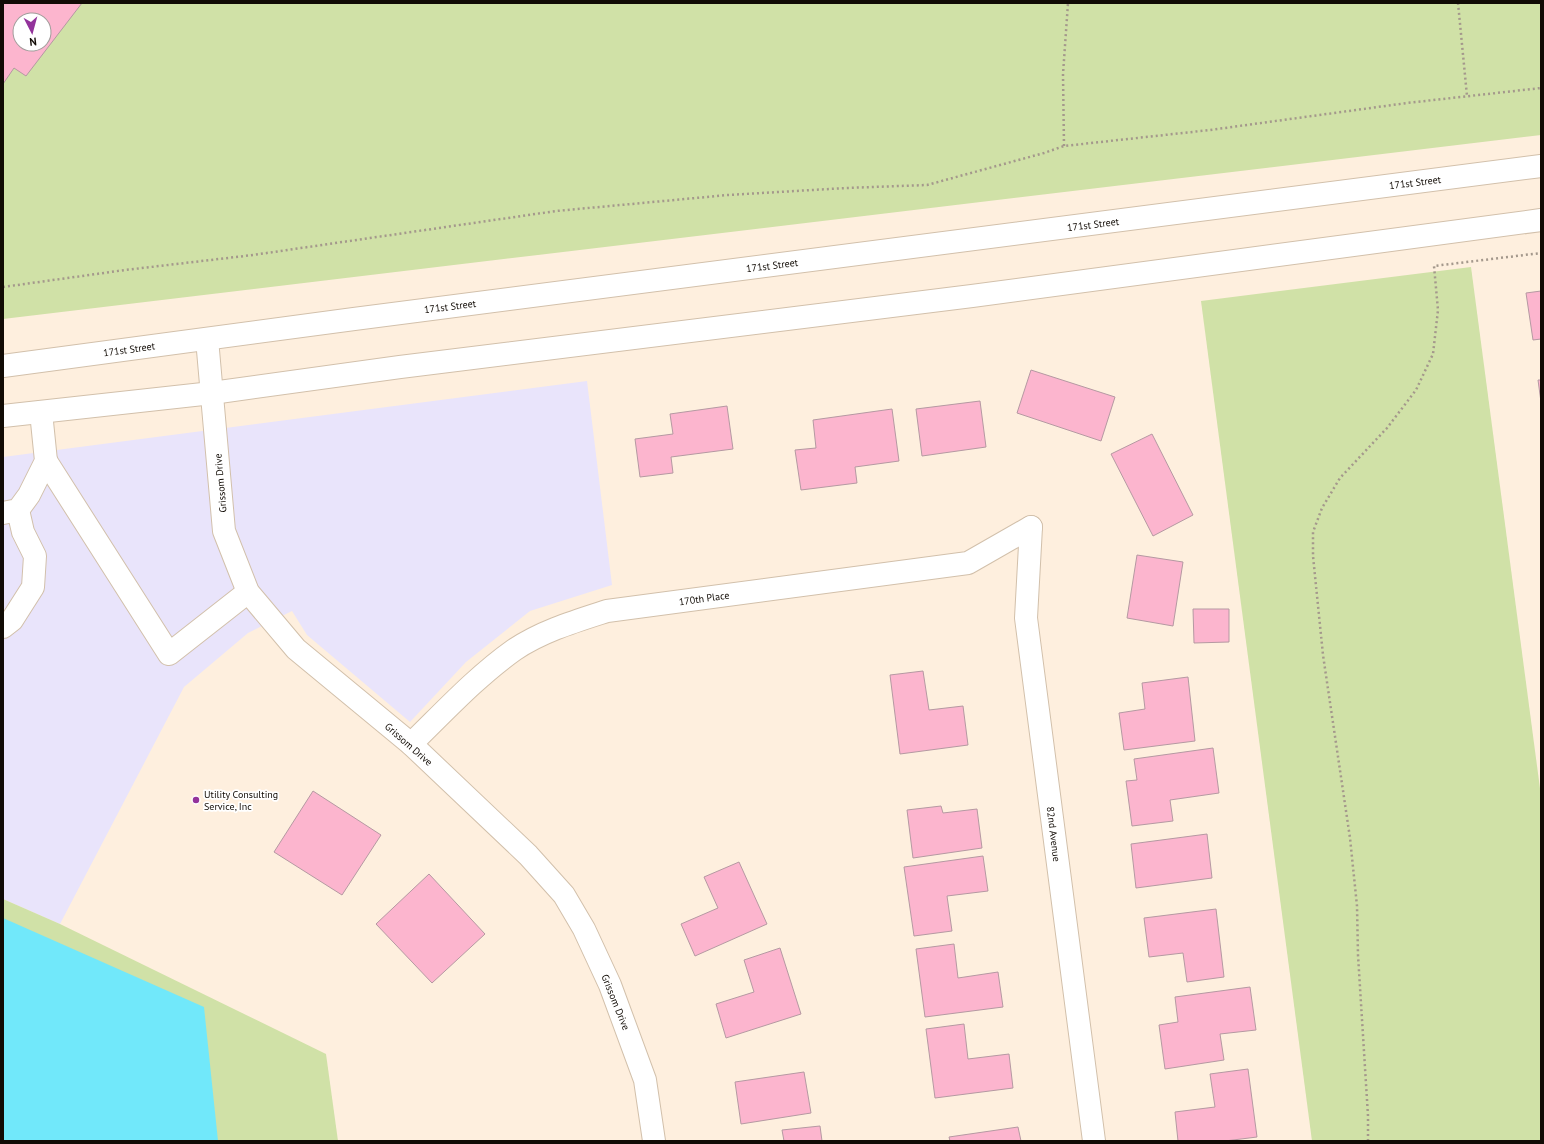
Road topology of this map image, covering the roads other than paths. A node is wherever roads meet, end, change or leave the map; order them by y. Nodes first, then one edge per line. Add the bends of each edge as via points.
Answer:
1 (1541, 166) edge
2 (1541, 220) edge
3 (207, 338) junction
4 (3, 366) edge
5 (212, 393) junction
6 (41, 412) junction
7 (3, 416) edge
8 (46, 461) junction
9 (10, 511) edge
10 (1031, 527) joint
11 (248, 592) junction
12 (3, 627) edge
13 (411, 744) junction
14 (654, 1141) edge
15 (1094, 1141) edge

1 - 3 street, 171st Street
2 - 5 street via 972,296 400,366
3 - 4 street, 171st Street
3 - 5 street, Grissom Drive
5 - 6 street
5 - 11 street, Grissom Drive via 224,531
6 - 7 street
6 - 8 street
8 - 9 street via 28,495
8 - 11 street via 169,654
9 - 12 street via 24,532 35,556 33,587 12,620
10 - 13 street, 170th Place via 968,563 607,611 575,621 544,633 515,649 479,678
10 - 15 street, 82nd Avenue via 1026,618
11 - 13 street, Grissom Drive via 296,649
13 - 14 street, Grissom Drive via 528,855 564,895 584,929 610,985 645,1080

